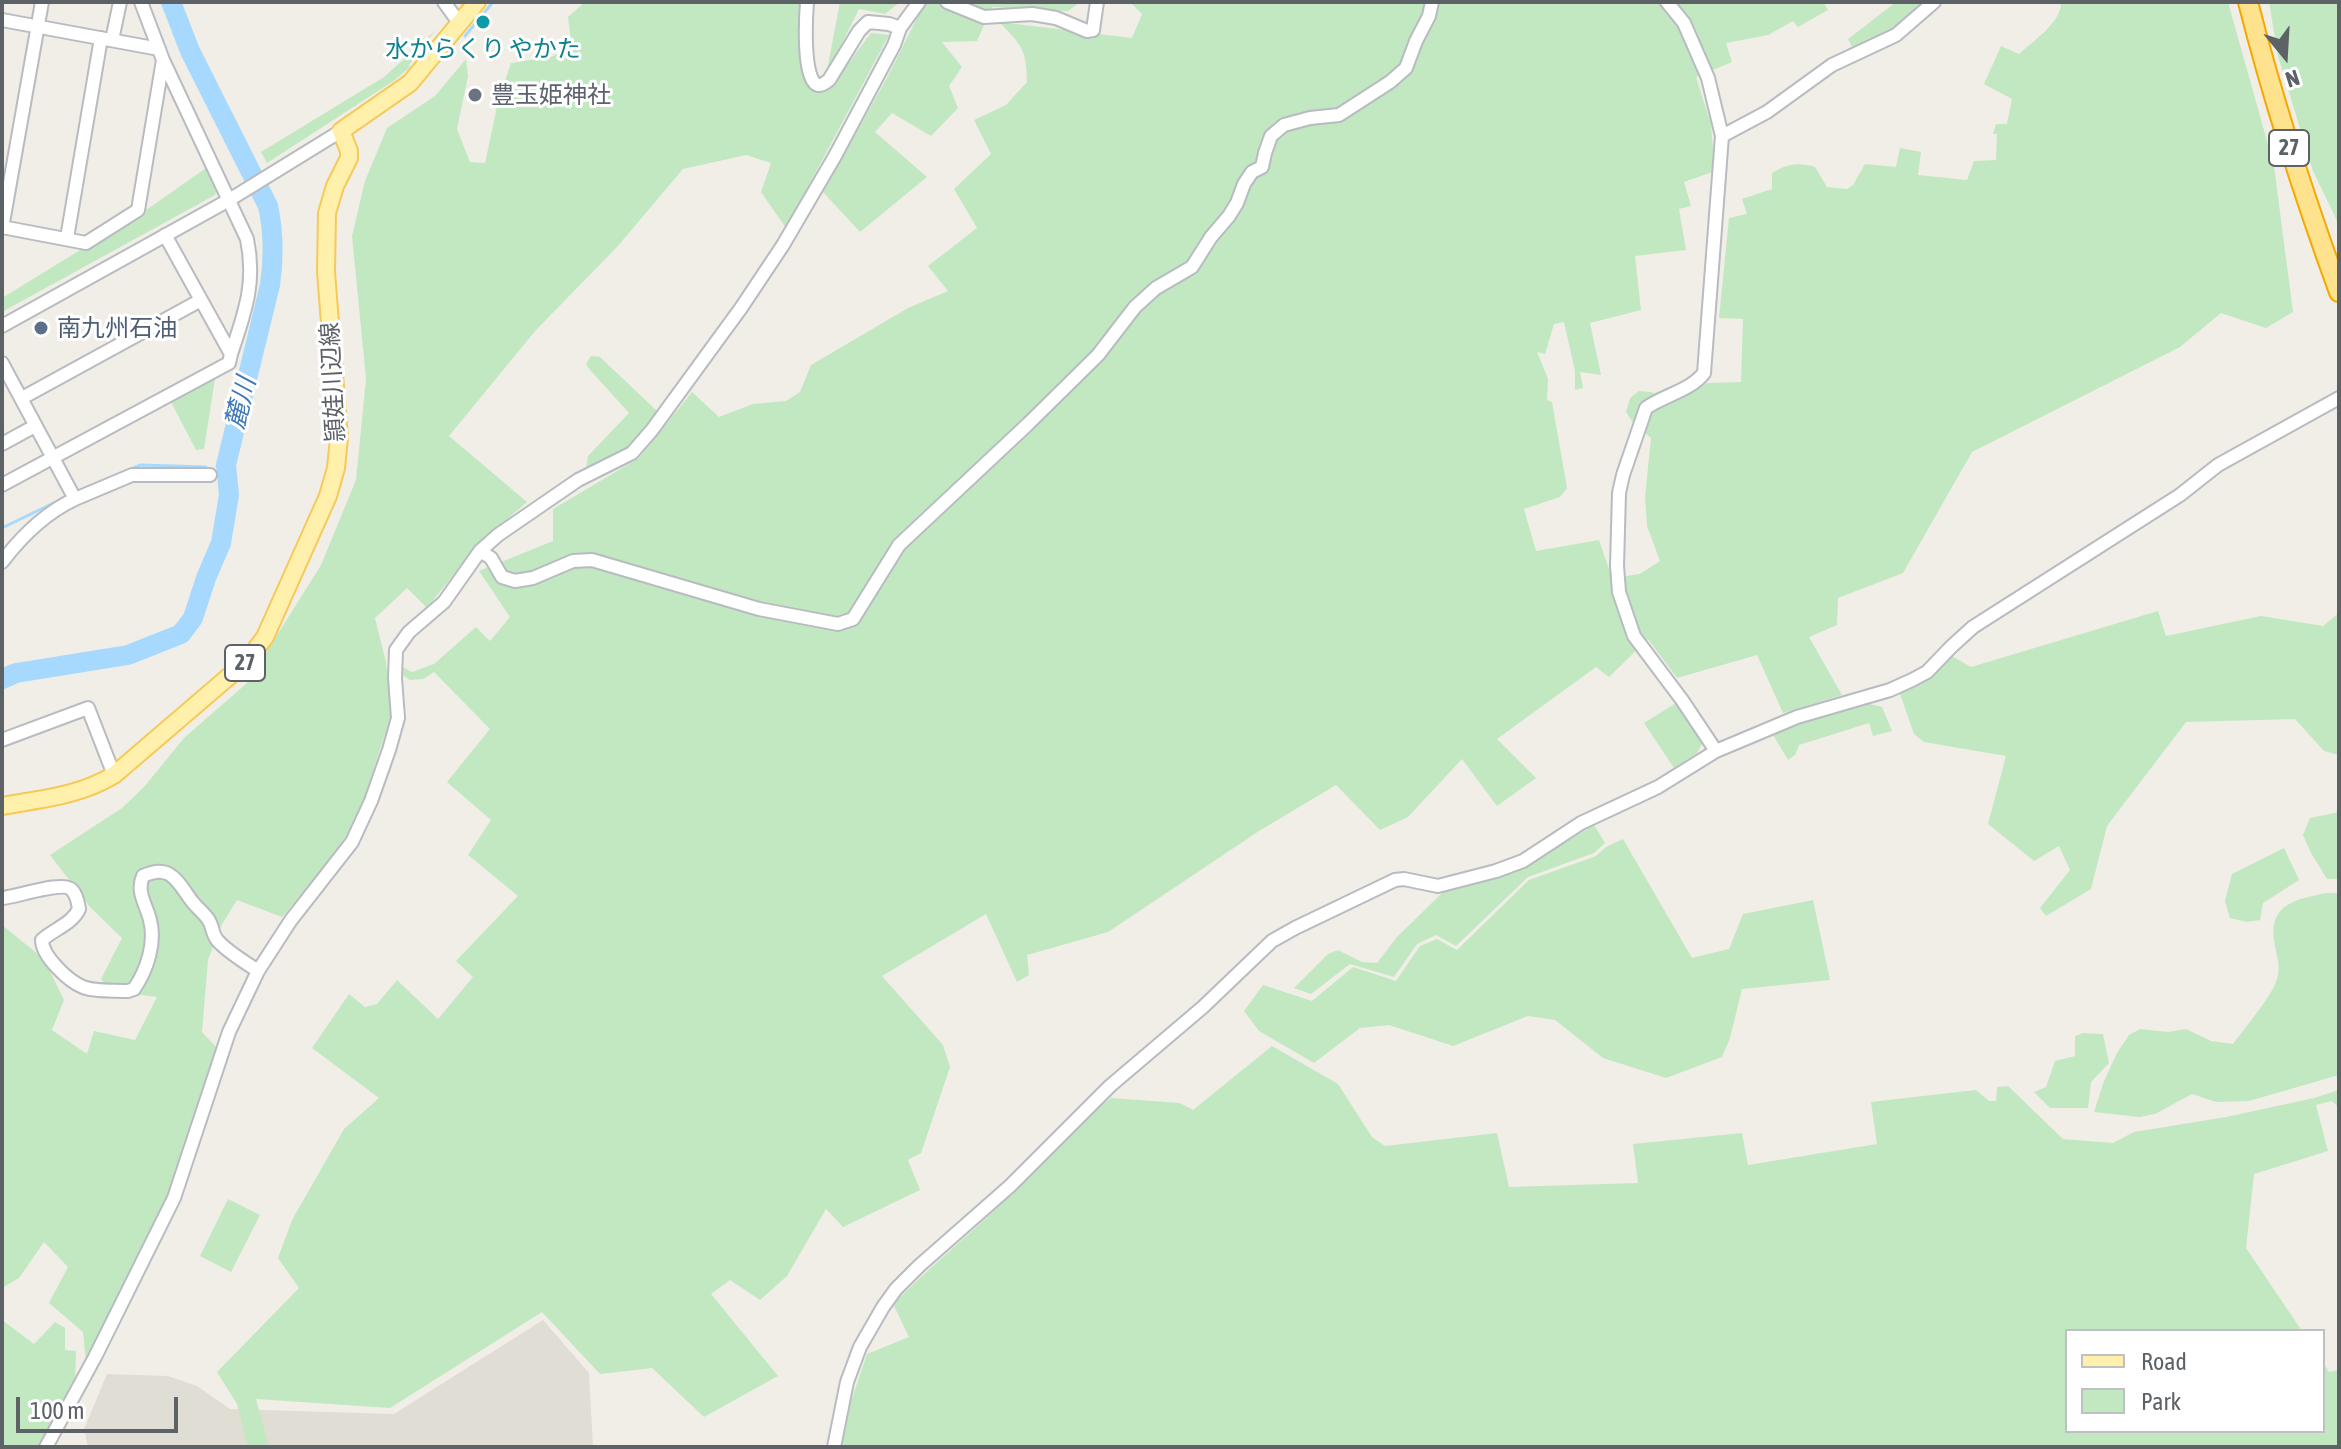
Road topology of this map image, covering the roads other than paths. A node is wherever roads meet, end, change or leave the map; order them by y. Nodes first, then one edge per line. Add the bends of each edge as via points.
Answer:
1 (42, 2) edge
2 (120, 2) edge
3 (141, 2) edge
4 (444, 2) edge
5 (477, 2) edge
6 (807, 2) edge
7 (919, 2) edge
8 (947, 2) edge
9 (1097, 2) edge
10 (1432, 2) edge
11 (1667, 2) edge
12 (1934, 2) edge
13 (2248, 2) edge
14 (2, 20) edge
15 (460, 24) junction
16 (38, 26) junction
17 (900, 28) junction
18 (106, 39) junction
19 (161, 54) junction
20 (341, 131) junction
21 (1722, 136) junction
22 (232, 198) junction
23 (2, 227) edge
24 (165, 235) junction
25 (67, 238) junction
26 (2339, 292) edge
27 (201, 300) junction
28 (2, 326) edge
29 (231, 354) junction
30 (2, 363) edge
31 (22, 398) junction
32 (2339, 398) edge
33 (35, 426) junction
34 (2, 444) edge
35 (54, 457) junction
36 (210, 475) dead end
37 (2, 485) edge
38 (75, 499) junction
39 (480, 551) junction
40 (2, 562) edge
41 (2, 740) edge
42 (1716, 751) junction
43 (114, 775) junction
44 (2, 806) edge
45 (2, 898) edge
46 (258, 971) junction
47 (46, 1447) edge
48 (834, 1447) edge

1 - 16 street
2 - 18 street
3 - 19 street
4 - 15 street
5 - 15 main road
6 - 17 street via 804,34 817,85 829,80 868,22
7 - 17 street
8 - 9 street via 984,17 1032,14 1087,31 1093,30
10 - 39 street via 1406,68 1339,115 1284,125 1271,136 1262,167 1252,172 1192,267 1135,307 1098,355 899,545 853,619 838,624 759,609 592,560 573,561 522,581 507,580
11 - 21 street via 1684,23 1708,78
12 - 21 street via 1896,35 1832,65 1767,112
13 - 26 highway, 27 via 2281,123
14 - 16 street
15 - 20 main road via 400,92
16 - 18 street
16 - 23 street
17 - 39 street via 783,245 652,430 632,453 578,480
18 - 19 street
18 - 25 street
19 - 22 street
19 - 25 street via 138,210 86,243
20 - 22 street
20 - 43 main road, 頴娃川辺線 / 27 via 349,158 327,213 326,272 339,438 328,496 265,637 247,661
21 - 42 street via 1704,373 1697,382 1646,408 1619,493 1617,566 1619,592 1634,636
22 - 24 street
22 - 29 street via 247,239 252,276
23 - 25 street
24 - 27 street
24 - 28 street
27 - 29 street
27 - 31 street
29 - 35 street via 229,363
30 - 31 street
31 - 33 street
32 - 42 street via 2218,465 2180,495 1973,627 1927,672
33 - 34 street
33 - 35 street
35 - 37 street
35 - 38 street
36 - 38 street via 132,475
38 - 40 street via 45,518
39 - 46 street via 444,602 396,650 398,718 371,801 352,842
41 - 43 street via 88,708
42 - 48 street via 1658,787 1581,823 1523,861 1438,886 1404,879 1385,883 1272,941 896,1289 851,1367
43 - 44 main road, 頴娃川辺線 / 27 via 68,795
45 - 46 street via 58,886 72,890 79,909 75,917 42,940 42,949 82,987 128,991 138,984 150,952 150,921 140,883 153,871 168,873 209,920 214,938
46 - 47 street via 229,1032 174,1198

